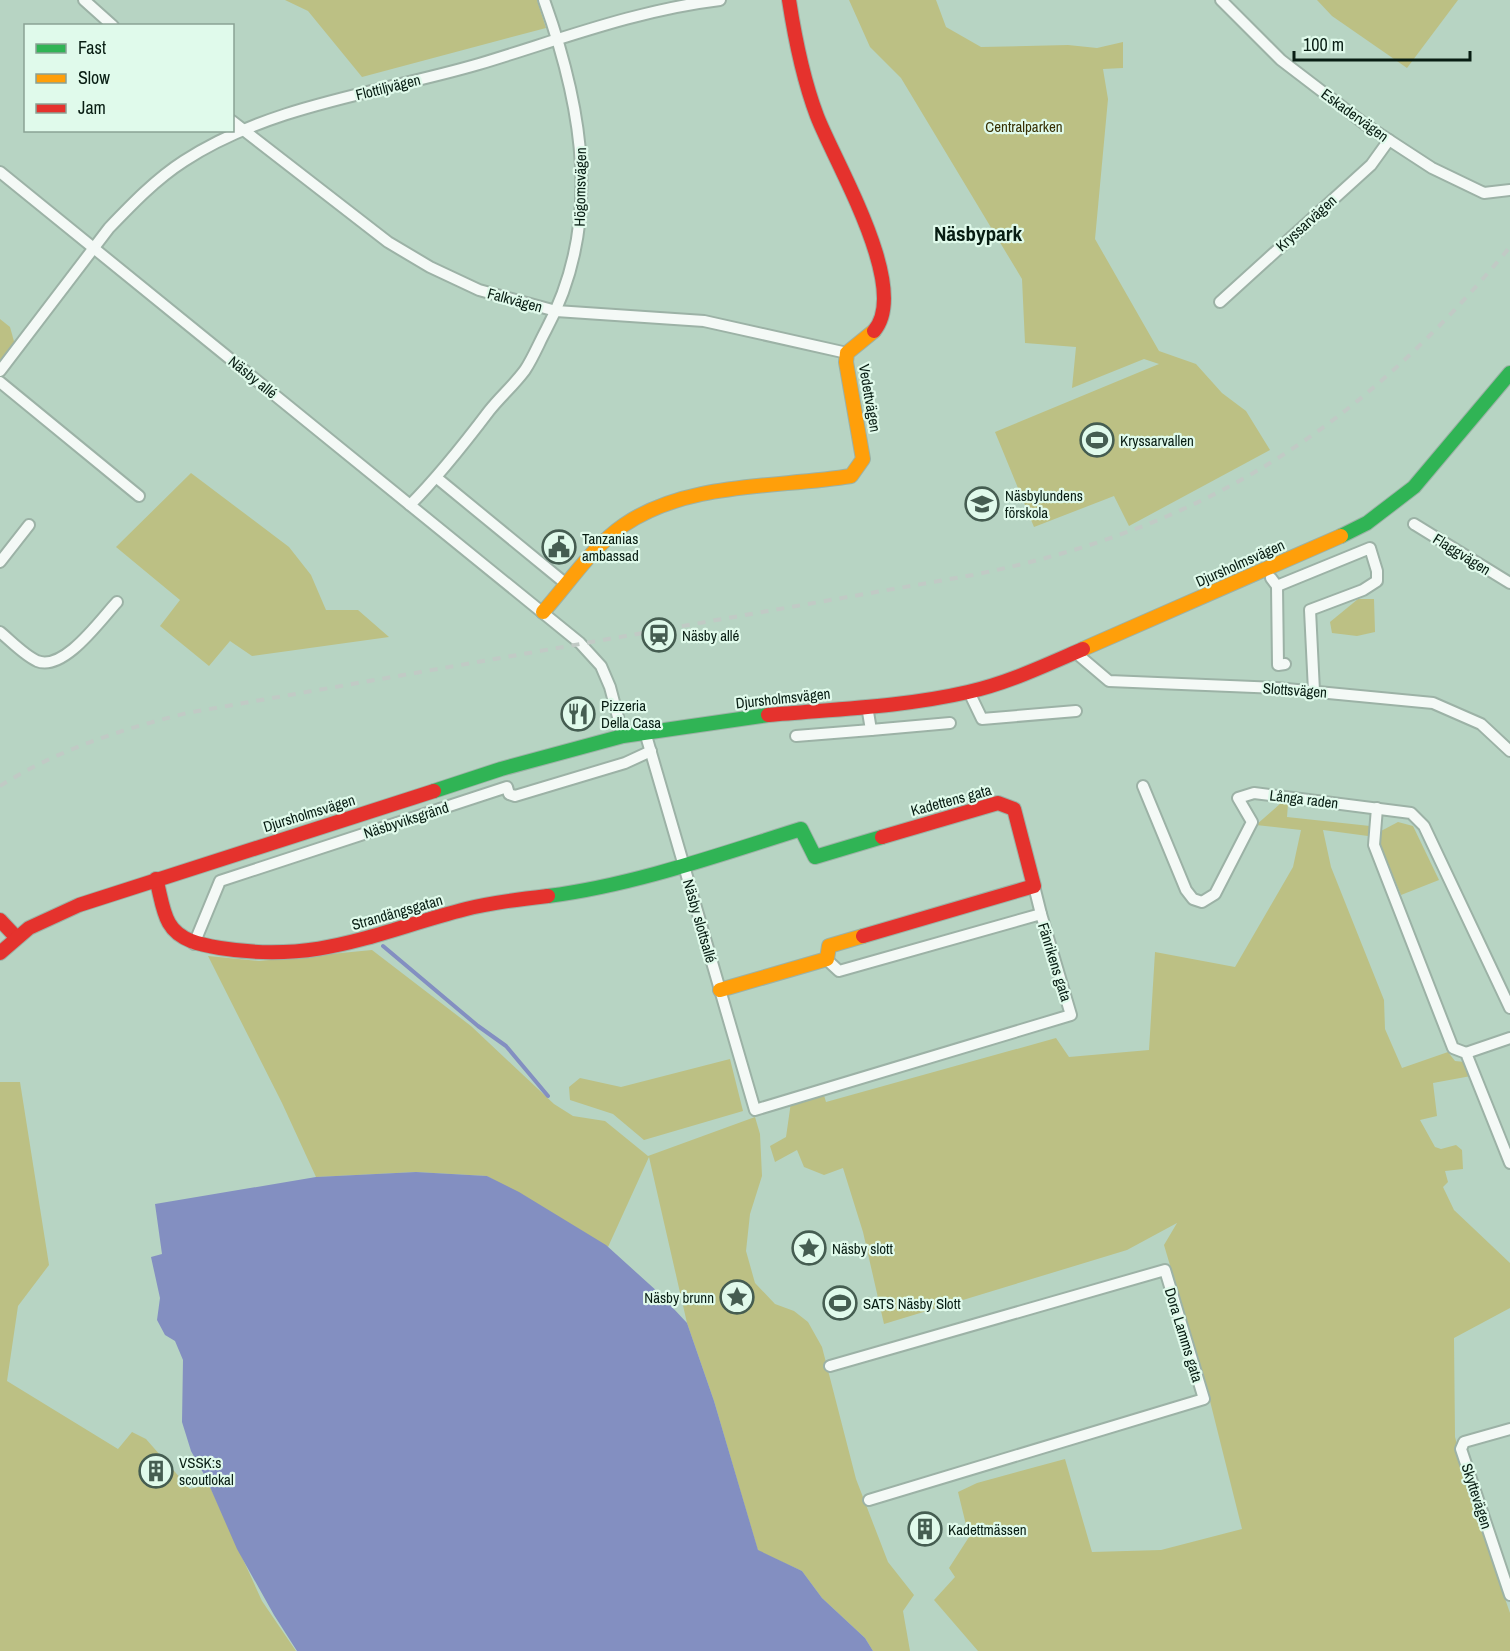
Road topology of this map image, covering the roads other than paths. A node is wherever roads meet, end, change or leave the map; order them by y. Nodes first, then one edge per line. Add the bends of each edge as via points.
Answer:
1 (84, 0) edge
2 (544, 0) edge
3 (720, 0) edge
4 (789, 0) edge
5 (1221, 0) edge
6 (111, 24) edge
7 (558, 37) junction
8 (234, 122) edge
9 (243, 129) junction
10 (1389, 140) junction
11 (0, 172) edge
12 (1510, 190) edge
13 (96, 248) junction
14 (1220, 302) dead end
15 (556, 311) junction
16 (847, 353) junction
17 (0, 371) edge
18 (1510, 373) edge
19 (0, 382) edge
20 (437, 478) junction
21 (139, 496) dead end
22 (410, 506) junction
23 (1414, 524) dead end
24 (29, 525) dead end
25 (0, 562) edge
26 (566, 583) junction
27 (1510, 583) edge
28 (117, 602) dead end
29 (543, 612) junction
30 (0, 632) edge
31 (1076, 653) junction
32 (1285, 664) dead end
33 (1314, 691) junction
34 (969, 692) junction
35 (867, 706) junction
36 (1076, 711) dead end
37 (950, 723) dead end
38 (870, 730) junction
39 (645, 732) junction
40 (623, 736) junction
41 (796, 736) dead end
42 (1510, 751) edge
43 (651, 752) junction
44 (1143, 786) dead end
45 (1377, 808) junction
46 (684, 865) junction
47 (156, 879) junction
48 (1034, 886) junction
49 (1041, 914) junction
50 (0, 920) edge
51 (16, 938) junction
52 (195, 944) junction
53 (0, 953) edge
54 (826, 959) junction
55 (720, 990) junction
56 (1510, 1008) edge
57 (1510, 1038) edge
58 (1466, 1053) junction
59 (755, 1110) joint
60 (1510, 1163) edge
61 (830, 1366) dead end
62 (1510, 1429) edge
63 (869, 1500) dead end
64 (1510, 1595) edge

1 - 6 street
2 - 7 street, Högomsvägen
3 - 7 street, Flottiljvägen via 629,17
4 - 16 street, Vedettvägen via 816,113 883,282 884,314 880,324
5 - 10 street, Eskadervägen via 1281,60
7 - 9 street, Flottiljvägen via 478,64 358,93
7 - 15 street, Högomsvägen via 574,98 583,178 581,224 574,260
8 - 9 street, Falkvägen
9 - 13 street, Flottiljvägen via 183,161 159,179 110,228
9 - 15 street, Falkvägen via 388,242 430,267 479,290
10 - 12 street, Eskadervägen via 1432,168 1484,194
10 - 14 street, Kryssarvägen via 1371,165
11 - 13 street, Näsby allé
13 - 17 street
13 - 22 street, Näsby allé
15 - 16 street, Falkvägen via 704,321
15 - 20 street, Högomsvägen via 525,369
16 - 26 street, Vedettvägen via 863,459 851,476 744,488 681,500 647,512 625,525
18 - 31 street, Djursholmsvägen via 1414,487 1367,523
19 - 21 street
20 - 22 street, Högomsvägen
20 - 26 street
22 - 29 street, Näsby allé
23 - 27 street, Flaggvägen
24 - 25 street
26 - 29 street, Vedettvägen
28 - 30 street via 77,647 50,662 36,660
29 - 40 street, Näsby allé via 601,666
31 - 33 street, Slottsvägen via 1109,681
31 - 34 street, Djursholmsvägen
32 - 33 street via 1278,666 1274,582 1370,548 1377,581 1311,610
33 - 42 street, Slottsvägen via 1433,702 1481,723
34 - 35 street, Djursholmsvägen
34 - 36 street via 982,719
35 - 38 street
35 - 39 street, Djursholmsvägen
37 - 38 street
38 - 41 street
39 - 40 street, Djursholmsvägen
39 - 43 street, Näsby slottsallé
40 - 47 street, Djursholmsvägen via 501,769
43 - 46 street, Näsby slottsallé
43 - 52 street, Näsbyviksgränd via 515,796 509,794 507,787 219,881
44 - 45 street, Långa raden via 1186,890 1202,902 1215,894 1252,822 1238,798 1254,793
45 - 56 street, Långa raden via 1411,813 1424,826
45 - 58 street via 1374,845 1453,1048
46 - 48 street, Kadettens gata via 801,830 815,857 998,803 1014,809
46 - 52 street, Strandängsgatan via 585,891 466,909 326,949 283,953
46 - 55 street, Näsby slottsallé
47 - 51 street, Djursholmsvägen via 79,905
47 - 52 street, Strandängsgatan via 169,924
48 - 49 street
48 - 54 street via 829,946
49 - 54 street, Fänrikens gata via 839,971
49 - 59 street, Fänrikens gata via 1071,1015
50 - 51 street
51 - 53 street, Djursholmsvägen
54 - 55 street
55 - 59 street, Näsby slottsallé
57 - 58 street
58 - 60 street
61 - 63 street, Dora Lamms gata via 1165,1270 1204,1399
62 - 64 street, Skyttevägen via 1464,1442 1461,1449

